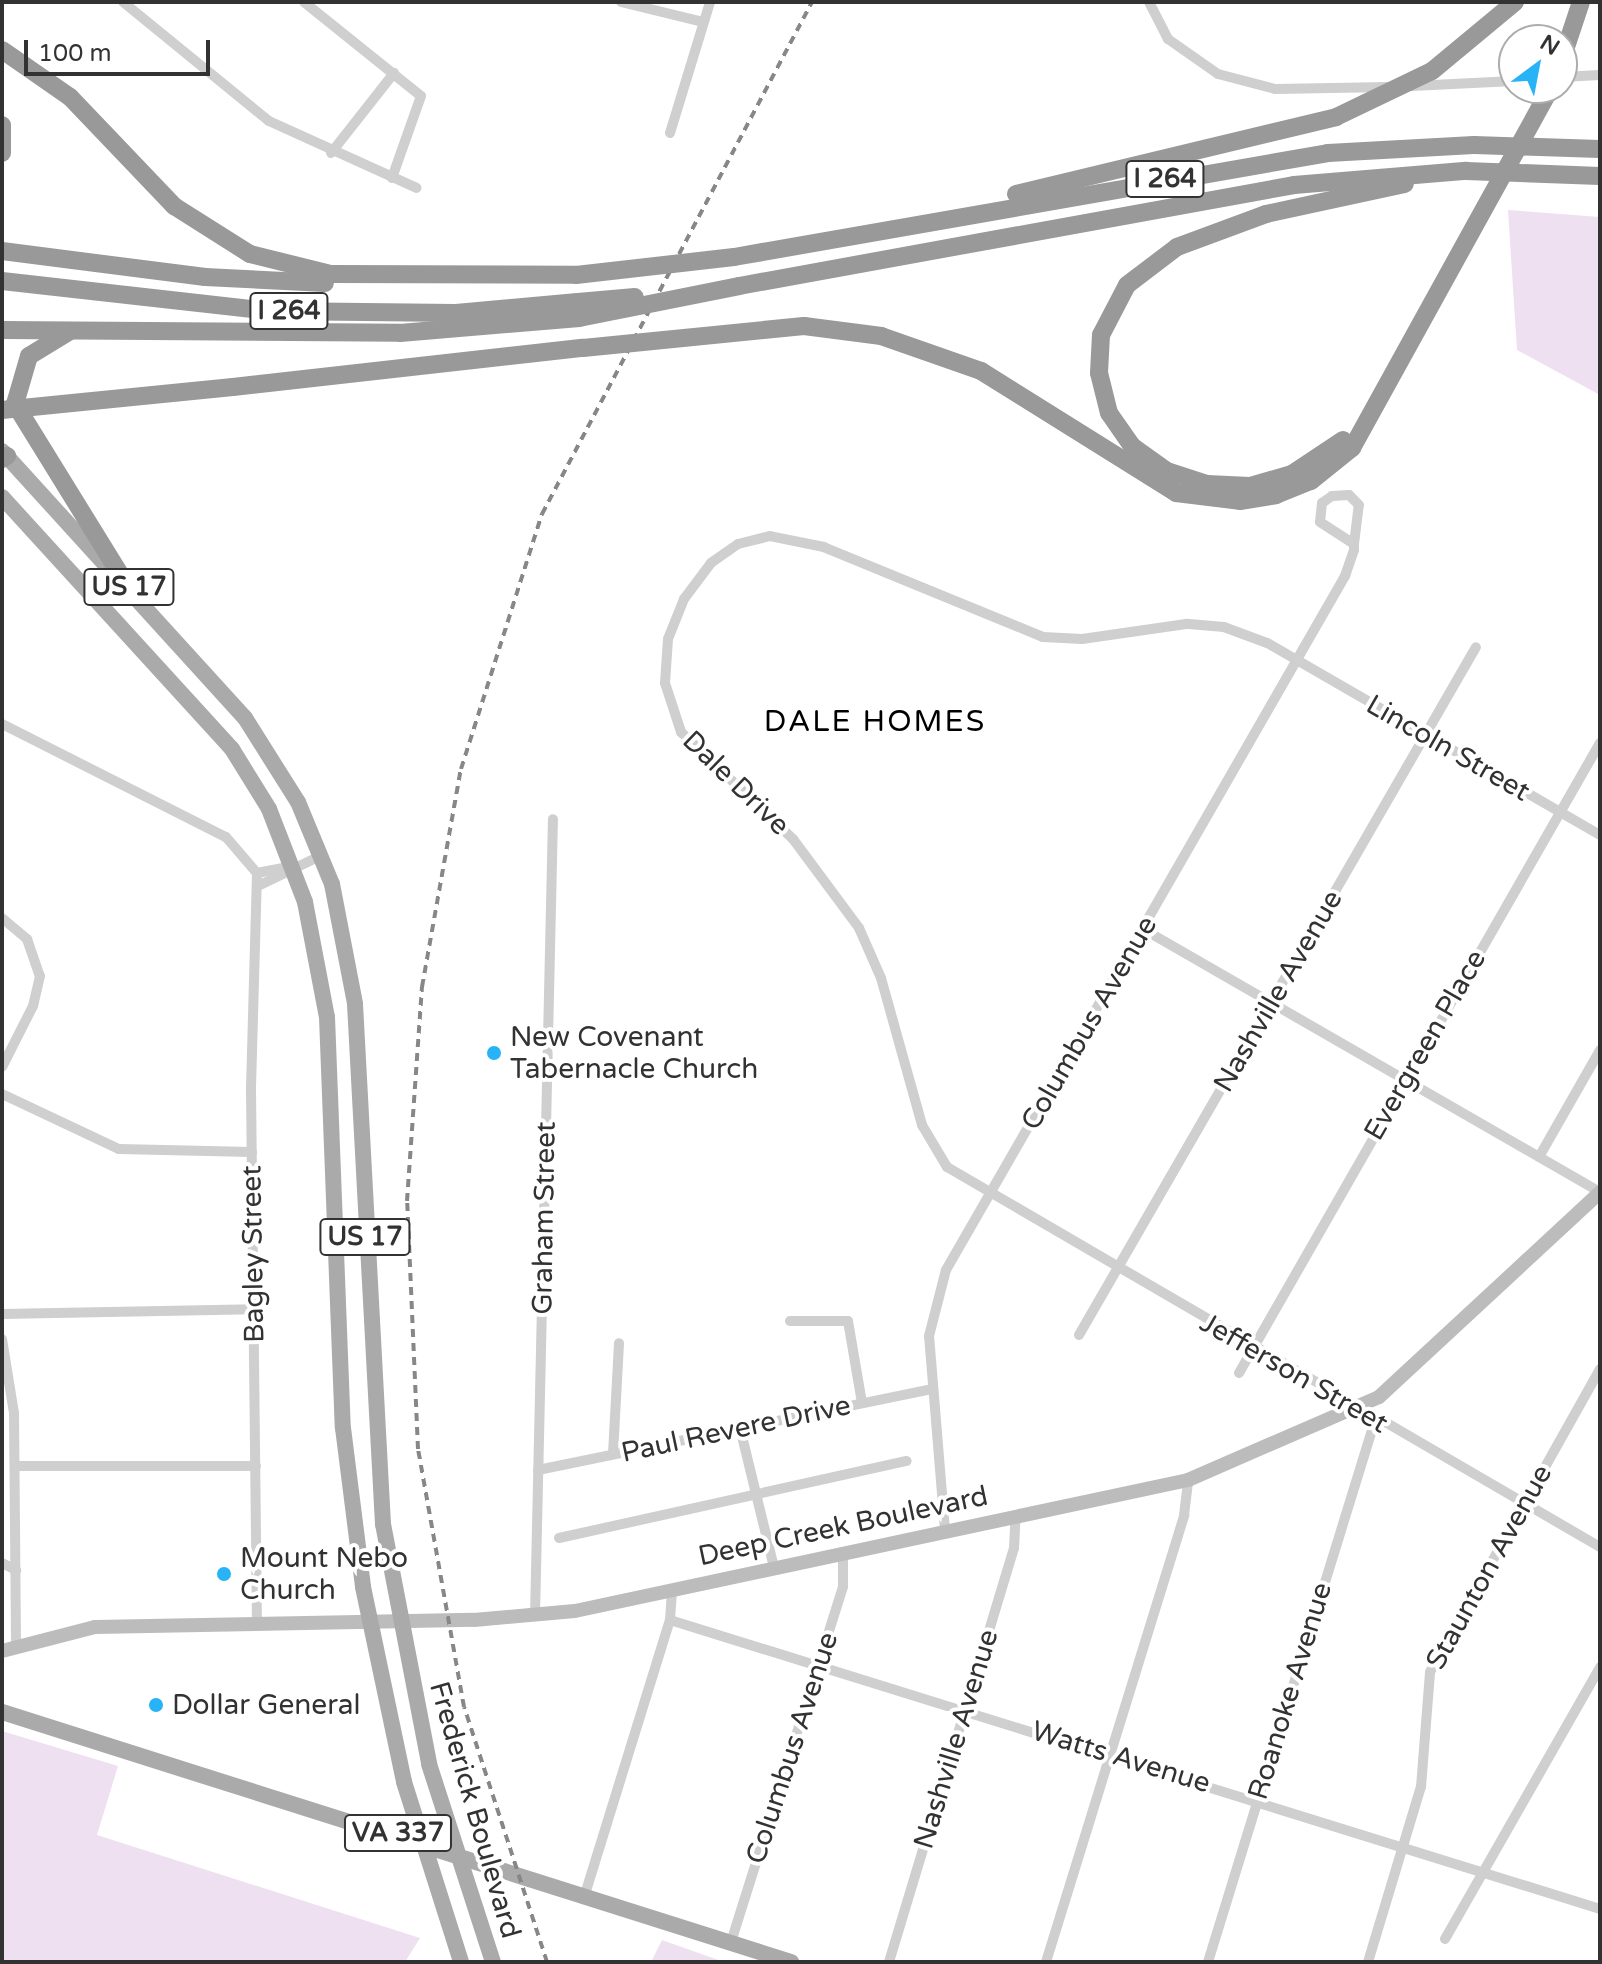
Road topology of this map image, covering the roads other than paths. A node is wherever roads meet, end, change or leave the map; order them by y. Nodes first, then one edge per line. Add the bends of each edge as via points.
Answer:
1 (123, 2) edge
2 (304, 2) edge
3 (621, 2) edge
4 (710, 2) edge
5 (1149, 2) edge
6 (1515, 2) edge
7 (1569, 2) edge
8 (1581, 2) edge
9 (703, 22) junction
10 (1562, 24) edge
11 (1574, 24) edge
12 (2, 50) edge
13 (394, 73) junction
14 (1600, 75) edge
15 (1578, 76) edge
16 (1498, 82) edge
17 (1531, 104) edge
18 (1542, 104) edge
19 (2, 125) edge
20 (670, 133) dead end
21 (1600, 149) edge
22 (2, 153) edge
23 (331, 153) junction
24 (1466, 171) junction
25 (1600, 176) edge
26 (392, 178) junction
27 (417, 188) dead end
28 (2, 251) edge
29 (734, 257) junction
30 (576, 275) junction
31 (2, 281) edge
32 (578, 310) junction
33 (79, 327) junction
34 (2, 330) edge
35 (2, 410) edge
36 (1348, 444) junction
37 (4, 455) edge
38 (2, 497) edge
39 (1354, 544) junction
40 (127, 585) junction
41 (1476, 647) dead end
42 (1297, 661) junction
43 (2, 724) edge
44 (1426, 736) junction
45 (1600, 743) edge
46 (1559, 812) junction
47 (553, 819) dead end
48 (1600, 835) edge
49 (322, 855) junction
50 (293, 867) junction
51 (257, 873) junction
52 (260, 885) junction
53 (2, 918) edge
54 (1143, 929) junction
55 (1272, 1003) junction
56 (1600, 1050) edge
57 (2, 1067) edge
58 (1404, 1080) junction
59 (2, 1094) edge
60 (252, 1152) junction
61 (1539, 1157) junction
62 (1600, 1192) edge
63 (989, 1196) junction
64 (1116, 1271) junction
65 (254, 1309) junction
66 (2, 1314) edge
67 (790, 1321) dead end
68 (1079, 1335) dead end
69 (2, 1339) edge
70 (619, 1343) dead end
71 (1252, 1349) junction
72 (1600, 1369) edge
73 (1239, 1373) dead end
74 (933, 1389) junction
75 (7, 1392) edge
76 (862, 1403) junction
77 (1357, 1409) junction
78 (1375, 1420) junction
79 (740, 1428) junction
80 (613, 1454) junction
81 (907, 1461) dead end
82 (15, 1466) junction
83 (256, 1466) junction
84 (538, 1470) junction
85 (1188, 1480) junction
86 (756, 1494) junction
87 (1522, 1504) junction
88 (1016, 1515) junction
89 (945, 1530) junction
90 (559, 1538) dead end
91 (1600, 1547) edge
92 (843, 1552) junction
93 (2, 1563) edge
94 (774, 1567) junction
95 (16, 1570) junction
96 (672, 1589) junction
97 (535, 1616) junction
98 (670, 1620) junction
99 (399, 1621) junction
100 (369, 1622) junction
101 (257, 1623) junction
102 (9, 1648) edge
103 (820, 1663) junction
104 (1600, 1667) edge
105 (965, 1708) junction
106 (2, 1712) edge
107 (1112, 1754) junction
108 (1257, 1800) junction
109 (421, 1840) junction
110 (1403, 1846) junction
111 (455, 1851) junction
112 (1483, 1872) junction
113 (586, 1891) junction
114 (1600, 1909) edge
115 (1445, 1939) dead end
116 (731, 1942) junction
117 (461, 1962) edge
118 (493, 1962) edge
119 (791, 1962) edge
120 (889, 1962) edge
121 (1046, 1962) edge
122 (1208, 1962) edge
123 (1368, 1962) edge

1 - 23 street via 241,101
2 - 13 street
3 - 9 street
4 - 9 street
5 - 16 street via 1182,52 1252,85 1299,91
6 - 29 highway, bridge via 1441,66 1336,117
7 - 10 highway
8 - 11 highway
9 - 20 street
12 - 30 highway via 70,97 174,206 250,254 331,274
13 - 23 street
13 - 26 street via 421,96
14 - 15 street
17 - 36 highway
18 - 36 highway, bridge
19 - 22 highway
21 - 29 highway, I 264 via 1460,145 1328,153
23 - 26 street
24 - 25 highway, I 264
24 - 32 highway, I 264, bridge via 1254,191 739,286
24 - 36 highway via 1266,214 1177,247 1143,267 1108,315 1099,373 1109,413 1132,446 1167,471 1207,484 1250,486 1292,474
26 - 27 street
28 - 30 highway, I 264 via 307,283
29 - 30 highway, I 264, bridge
31 - 32 highway, I 264 via 271,311
32 - 33 highway via 384,334
33 - 34 highway
33 - 40 highway via 29,356 15,404 22,427
35 - 36 highway, bridge via 804,326 881,336 981,371 1176,493 1240,501 1276,495 1311,481
37 - 40 main road, Frederick Boulevard / US 17
38 - 50 main road, Frederick Boulevard / US 17 via 224,738
39 - 39 street, Columbus Avenue via 1320,522 1322,503 1332,496 1344,493 1359,505
39 - 42 street, Columbus Avenue via 1345,576
40 - 49 main road, Frederick Boulevard / US 17 via 247,720
41 - 44 street, Nashville Avenue
42 - 44 street, Lincoln Street
42 - 54 street, Columbus Avenue
42 - 63 street, Dale Drive via 1243,632 1208,624 1082,639 1028,634 789,536 726,550 684,599 664,661 681,732 836,891 881,978 929,1142 947,1167
43 - 51 street via 226,837
44 - 46 street, Lincoln Street
44 - 55 street, Nashville Avenue
45 - 46 street, Evergreen Place
46 - 48 street, Lincoln Street
46 - 58 street, Evergreen Place
47 - 84 street, Graham Street
49 - 50 street
49 - 99 main road, Frederick Boulevard / US 17 via 355,1004 373,1420
50 - 51 street
50 - 52 street
50 - 100 main road, Frederick Boulevard / US 17 via 316,943 327,1017 343,1428
51 - 52 street, Bagley Street
52 - 60 street, Bagley Street
53 - 57 street via 27,939 40,976 33,1006
54 - 55 street
54 - 63 street, Columbus Avenue
55 - 58 street
55 - 64 street, Nashville Avenue
56 - 61 street
58 - 61 street
58 - 71 street, Evergreen Place
59 - 60 street via 119,1149
60 - 65 street, Bagley Street
61 - 62 street
62 - 77 street, Deep Creek Boulevard via 1425,1360
63 - 64 street, Jefferson Street
63 - 74 street, Columbus Avenue via 937,1291 929,1336
64 - 68 street, Nashville Avenue
64 - 71 street, Jefferson Street
65 - 66 street
65 - 83 street, Bagley Street
67 - 76 street via 848,1321
69 - 75 street
70 - 80 street
71 - 73 street, Evergreen Place
71 - 77 street, Jefferson Street
72 - 87 street, Staunton Avenue
74 - 76 street, Paul Revere Drive
74 - 89 street, Columbus Avenue
75 - 82 street
76 - 79 street, Paul Revere Drive
77 - 78 street, Jefferson Street
77 - 85 street, Deep Creek Boulevard
78 - 87 street, Jefferson Street
78 - 108 street, Roanoke Avenue
79 - 80 street, Paul Revere Drive
79 - 86 street
80 - 84 street, Paul Revere Drive
81 - 86 street
82 - 83 street
82 - 95 street
83 - 101 street, Bagley Street
84 - 97 street, Graham Street
85 - 88 street, Deep Creek Boulevard
85 - 107 street
86 - 90 street
86 - 94 street
87 - 91 street, Jefferson Street
87 - 110 street, Staunton Avenue via 1430,1672 1425,1764
88 - 89 street, Deep Creek Boulevard
88 - 105 street, Nashville Avenue via 1014,1548
89 - 92 street, Deep Creek Boulevard
92 - 94 street, Deep Creek Boulevard
92 - 103 street, Columbus Avenue via 843,1586
93 - 95 street
94 - 96 street, Deep Creek Boulevard
95 - 102 street
96 - 97 street, Deep Creek Boulevard
96 - 98 street
97 - 99 street, Deep Creek Boulevard
98 - 103 street, Watts Avenue
98 - 113 street
99 - 100 street, Deep Creek Boulevard
99 - 111 main road, Frederick Boulevard / US 17
100 - 101 street, Deep Creek Boulevard
100 - 109 main road, Frederick Boulevard / US 17
101 - 102 street, Deep Creek Boulevard via 95,1627
103 - 105 street, Watts Avenue
103 - 116 street, Columbus Avenue
104 - 112 street
105 - 107 street, Watts Avenue
105 - 120 street, Nashville Avenue
106 - 109 main road, VA 337
107 - 108 street, Watts Avenue
107 - 121 street
108 - 110 street, Watts Avenue
108 - 122 street, Roanoke Avenue
109 - 111 main road, VA 337
109 - 117 main road, Frederick Boulevard / US 17
110 - 112 street, Watts Avenue
110 - 123 street, Staunton Avenue
111 - 113 main road, VA 337
111 - 118 main road, Frederick Boulevard / US 17
112 - 114 street, Watts Avenue
112 - 115 street
113 - 116 main road, VA 337
116 - 119 main road, VA 337

